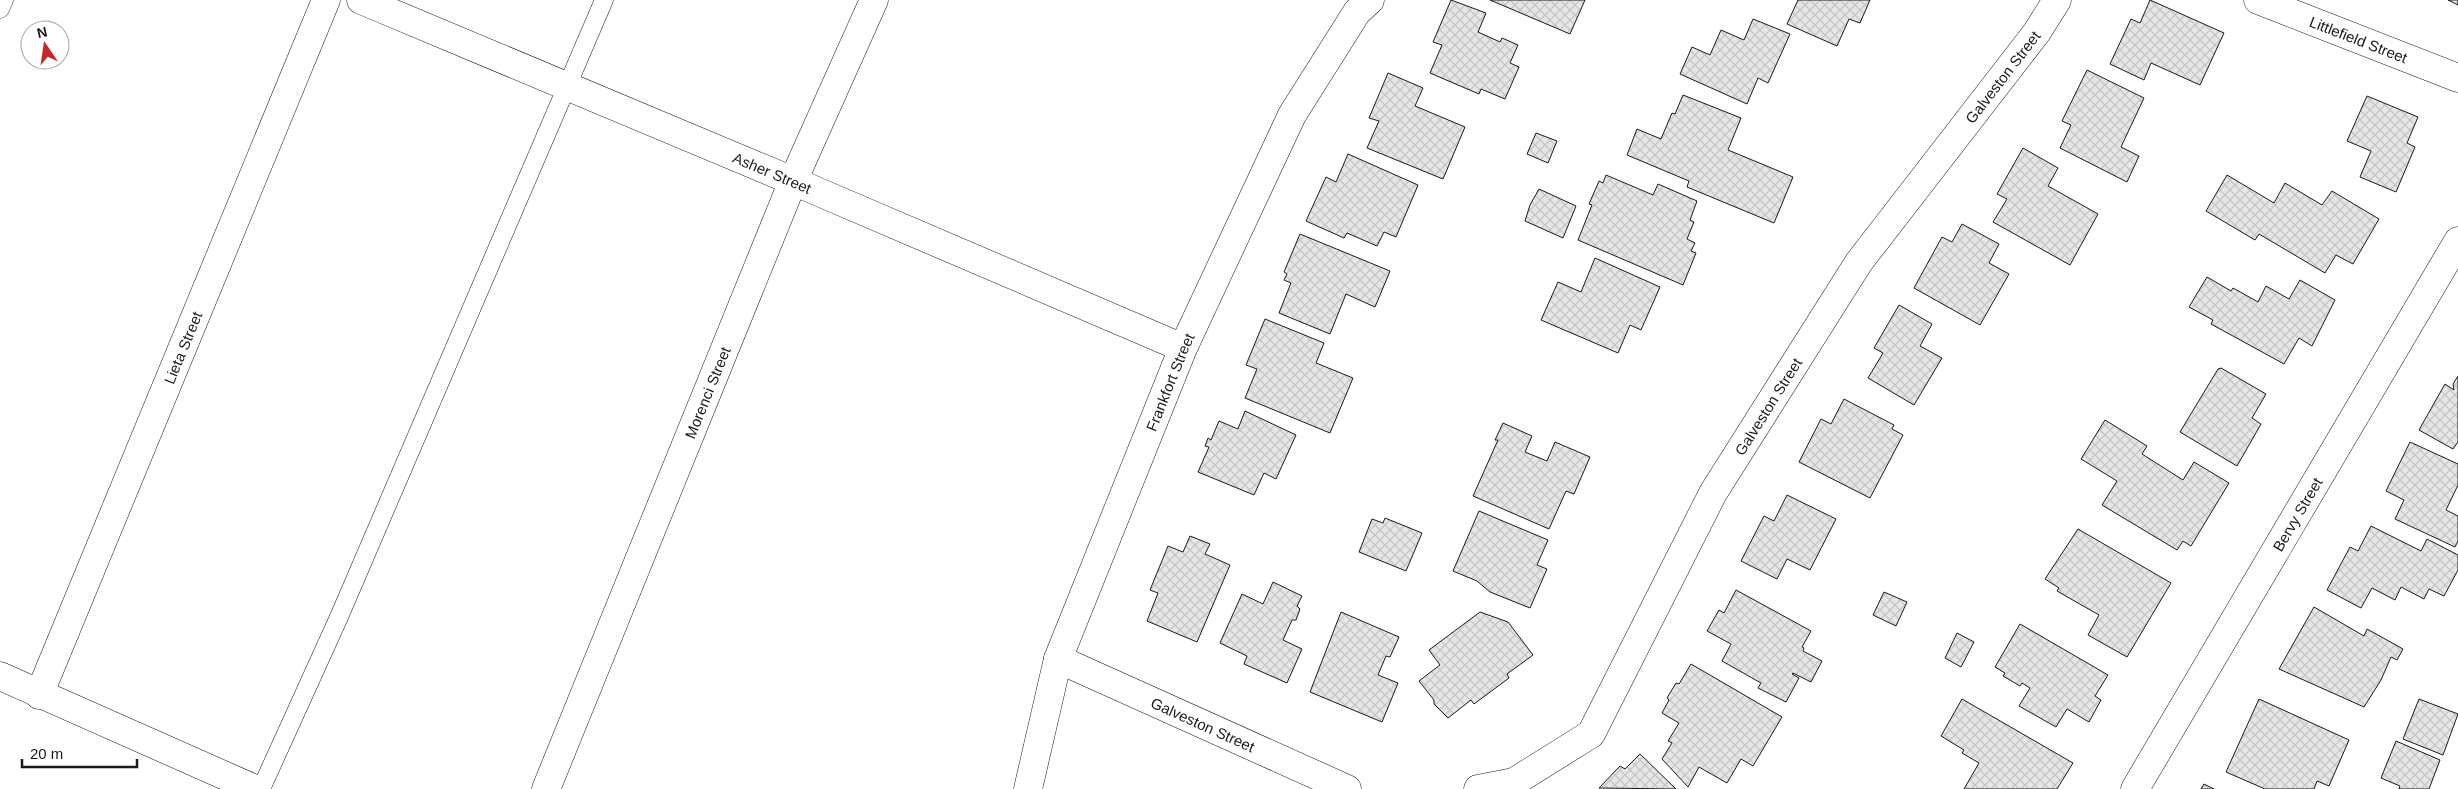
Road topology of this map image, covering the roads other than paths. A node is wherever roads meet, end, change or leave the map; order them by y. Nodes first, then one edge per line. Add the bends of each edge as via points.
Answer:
1 (4, 0) edge
2 (326, 0) edge
3 (361, 0) edge
4 (604, 0) edge
5 (874, 0) edge
6 (1370, 0) edge
7 (2057, 0) edge
8 (2258, 0) edge
9 (0, 9) edge
10 (2458, 78) edge
11 (567, 87) junction
12 (793, 181) junction
13 (2458, 241) edge
14 (1183, 348) junction
15 (1058, 659) junction
16 (0, 676) edge
17 (39, 694) junction
18 (255, 789) edge
19 (261, 789) edge
20 (546, 789) edge
21 (1028, 789) edge
22 (1347, 789) edge
23 (1478, 789) edge
24 (2135, 789) edge

1 - 9 lane
2 - 17 street, Lieta Street
3 - 11 street, Asher Street
4 - 11 lane
5 - 12 street, Morenci Street
6 - 14 street, Frankfort Street via 1357,12 1292,114
7 - 23 street, Galveston Street via 2037,32 1854,270 1713,493 1591,734 1514,782
8 - 10 street, Littlefield Street
11 - 12 street, Asher Street
11 - 19 lane
12 - 14 street, Asher Street
12 - 20 street, Morenci Street
13 - 24 street, Bervy Street
14 - 15 street, Frankfort Street
15 - 21 street, Frankfort Street
15 - 22 street, Galveston Street
16 - 17 street
17 - 18 street

